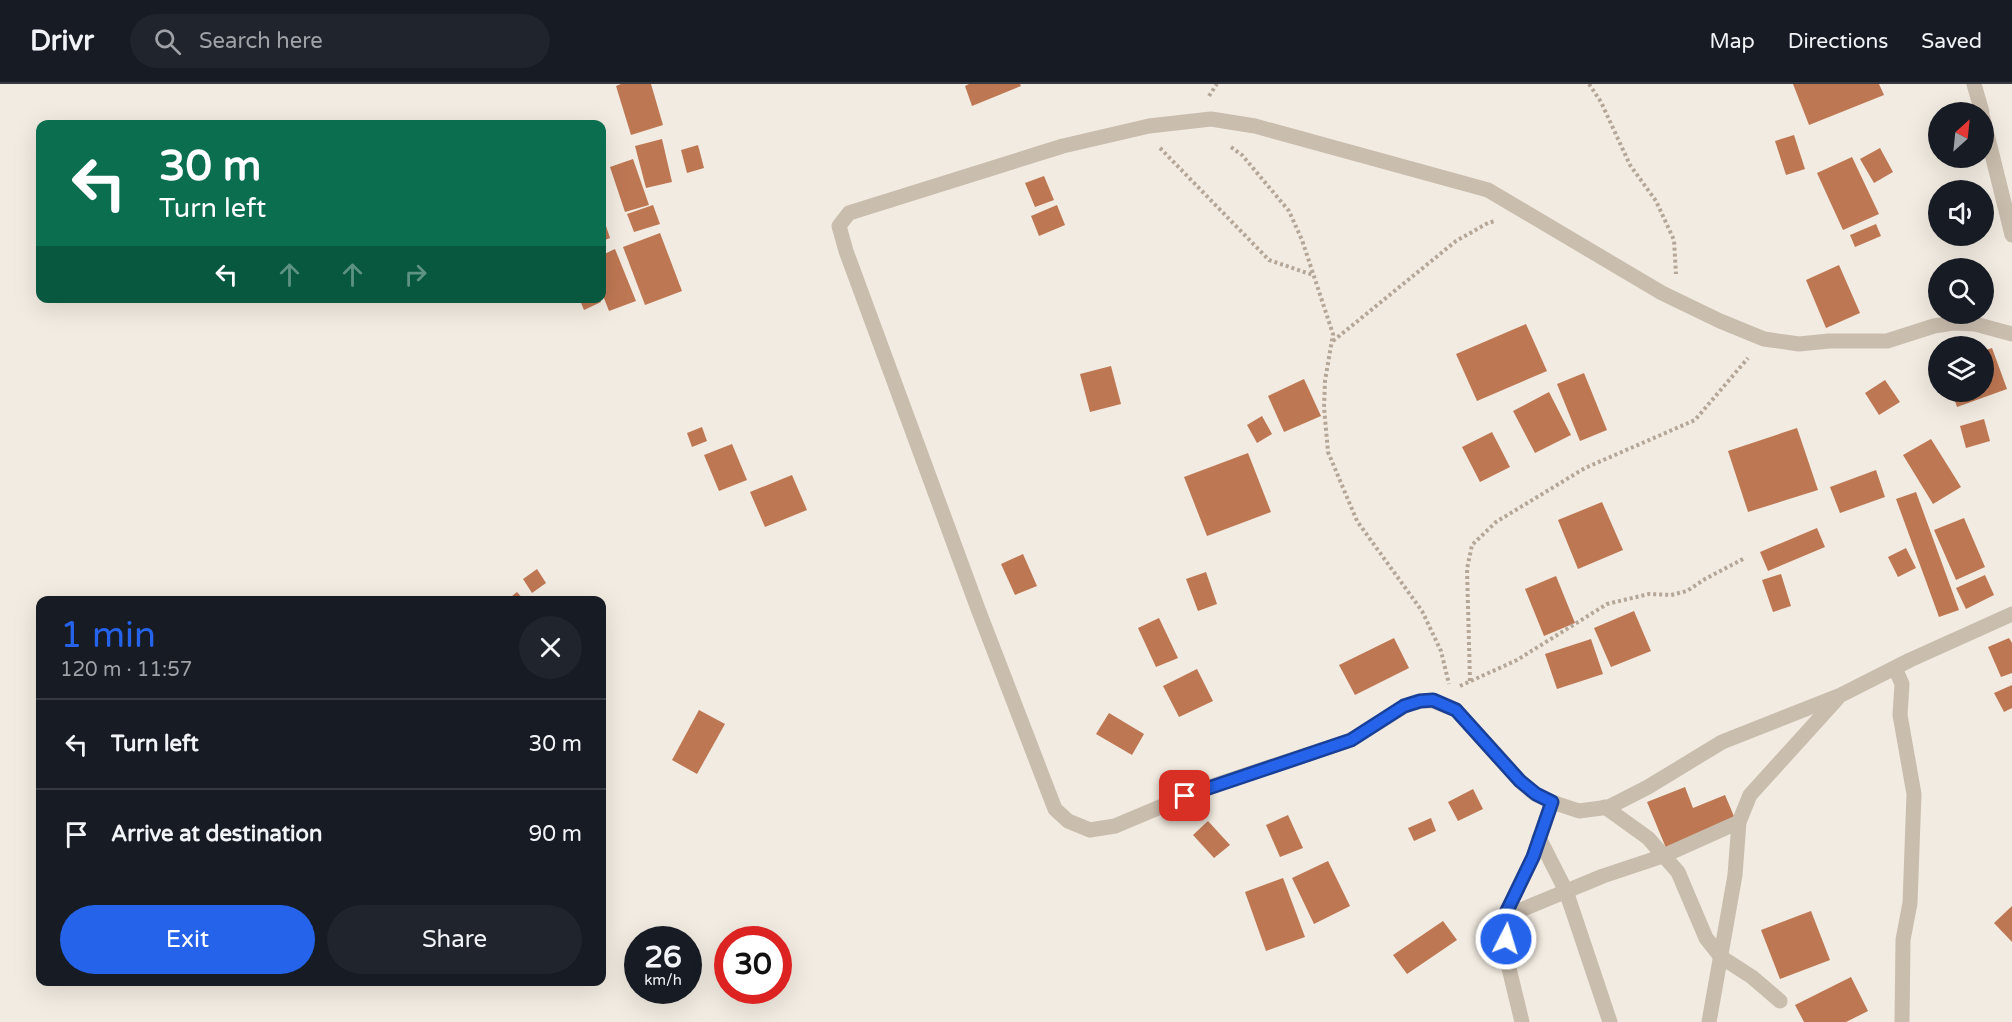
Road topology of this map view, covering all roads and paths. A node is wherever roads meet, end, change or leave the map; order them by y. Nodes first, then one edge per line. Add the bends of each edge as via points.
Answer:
1 (1589, 84) edge
2 (1974, 84) edge
3 (1979, 102) edge
4 (1141, 128) junction
5 (1223, 141) dead end
6 (1994, 162) edge
7 (1530, 215) junction
8 (2012, 235) edge
9 (1313, 276) junction
10 (1677, 301) junction
11 (2012, 334) edge
12 (1764, 339) junction
13 (1333, 342) junction
14 (1745, 558) dead end
15 (2012, 614) edge
16 (1895, 668) junction
17 (1470, 681) junction
18 (1841, 695) junction
19 (1552, 802) junction
20 (1605, 807) junction
21 (1738, 822) junction
22 (1539, 838) junction
23 (1663, 856) junction
24 (1566, 891) junction
25 (1504, 917) junction
26 (1720, 957) junction
27 (1780, 1001) dead end
28 (1522, 1022) edge
29 (1610, 1022) edge
30 (1709, 1022) edge
31 (1902, 1022) edge

1 - 10 path via 1674,240
2 - 3 street
4 - 7 street via 1211,119 1255,126 1488,190
4 - 9 path via 1269,260
4 - 19 street via 1063,146 849,213 839,226 1055,809 1068,821 1090,830 1114,826 1203,789 1351,740 1404,706 1433,700 1456,710 1520,781
5 - 9 path via 1242,155 1289,211
6 - 8 street
7 - 10 street
7 - 13 path via 1488,223 1456,241
9 - 13 path via 1329,315
10 - 12 street
11 - 12 street via 1975,324 1953,324 1887,341 1799,344
12 - 17 path via 1695,420 1585,468 1496,522 1472,545 1467,569
13 - 17 path via 1325,381 1328,452 1357,521 1422,611 1441,651 1451,690
14 - 17 path via 1687,591 1649,594 1607,604 1517,660
15 - 16 street
16 - 18 street
16 - 31 street via 1902,684 1900,715 1914,794 1910,903 1903,940
18 - 20 street via 1722,742 1648,787
18 - 21 street via 1750,795
19 - 20 street via 1579,811
19 - 22 street
20 - 23 street via 1648,838
21 - 23 street
21 - 26 street via 1735,875
22 - 24 street
22 - 25 street
23 - 24 street
23 - 26 street via 1678,872 1706,939
24 - 25 street
24 - 29 street
25 - 28 street via 1508,960
26 - 27 street
26 - 30 street

